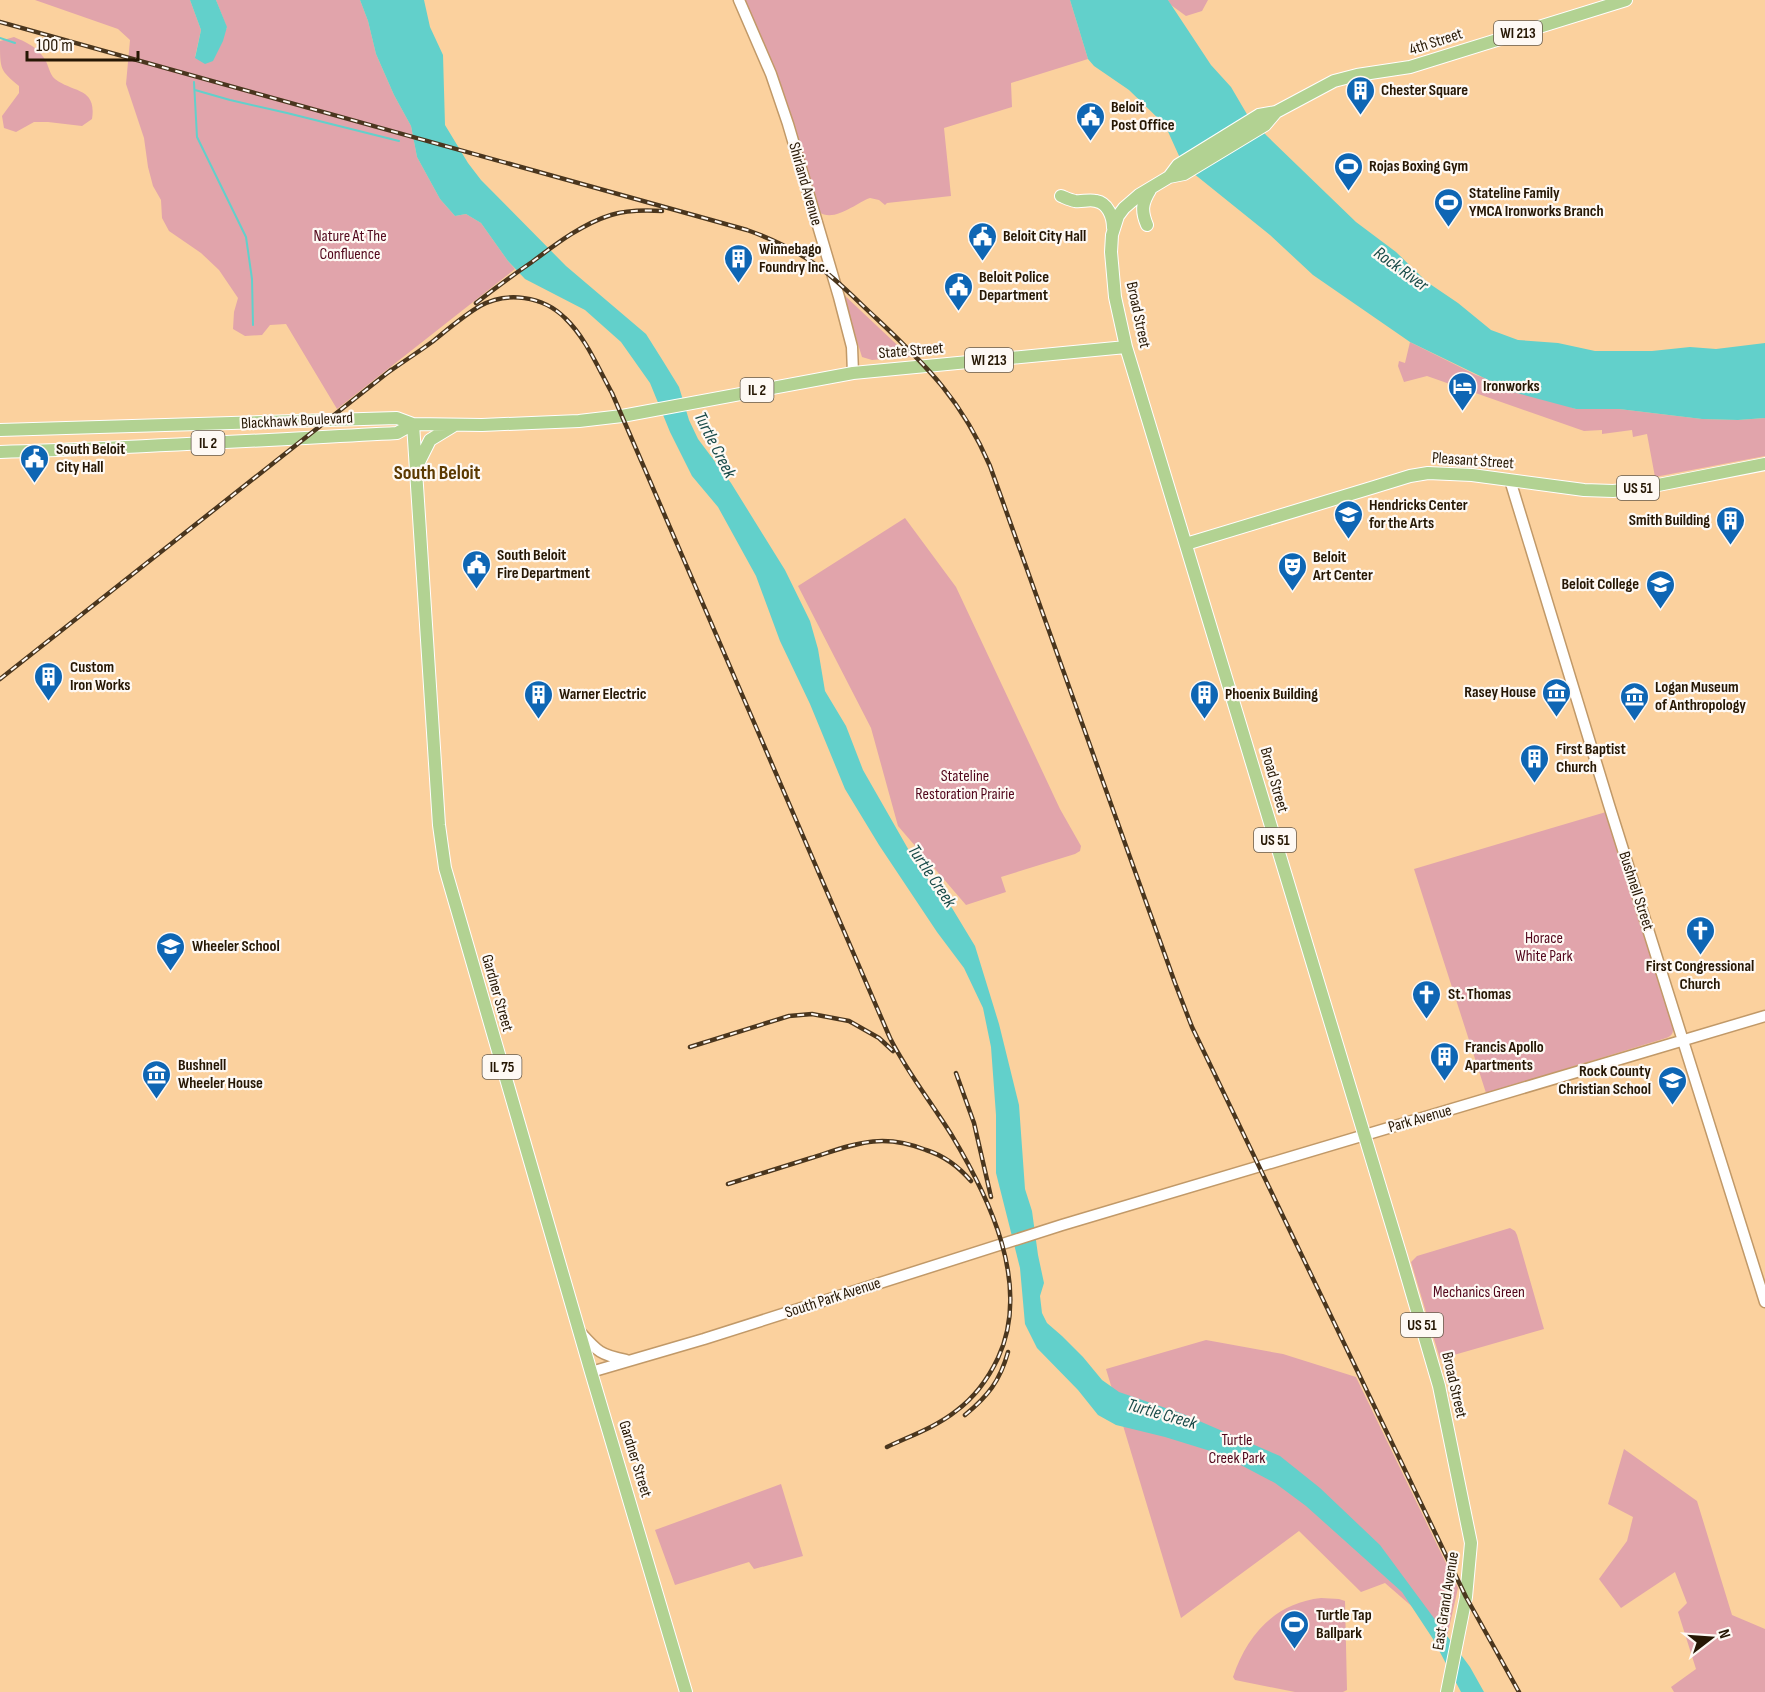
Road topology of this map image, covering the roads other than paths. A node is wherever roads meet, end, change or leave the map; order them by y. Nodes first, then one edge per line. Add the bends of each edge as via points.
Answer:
1 (739, 0) edge
2 (1626, 0) edge
3 (1262, 120) joint
4 (1151, 187) junction
5 (1061, 196) dead end
6 (1147, 225) dead end
7 (1113, 230) junction
8 (1126, 346) junction
9 (853, 373) junction
10 (807, 380) joint
11 (413, 424) junction
12 (455, 424) junction
13 (0, 430) edge
14 (0, 452) edge
15 (1765, 464) edge
16 (417, 468) junction
17 (1510, 480) junction
18 (1186, 544) junction
19 (1765, 1016) edge
20 (1684, 1041) junction
21 (1364, 1135) junction
22 (1074, 1221) joint
23 (1765, 1302) edge
24 (580, 1332) junction
25 (629, 1361) junction
26 (591, 1372) junction
27 (1467, 1518) joint
28 (1447, 1691) edge
29 (686, 1692) edge

1 - 9 street, Shirland Avenue via 788,124 839,297 852,347
2 - 3 main road, 4th Street / WI 213 via 1410,68 1341,79
3 - 4 main road, Broad Street / WI 213
4 - 6 main road via 1142,206
4 - 7 main road, Broad Street / WI 213 via 1124,208
5 - 7 main road via 1101,203 1111,215
7 - 8 main road, Broad Street / WI 213 via 1115,297
8 - 9 main road, State Street / WI 213
8 - 18 main road, Broad Street
9 - 10 main road, State Street / WI 213
10 - 12 main road, Blackhawk Boulevard / IL 2 via 622,416
11 - 12 main road, Blackhawk Boulevard / IL 2
11 - 13 main road, Blackhawk Boulevard / IL 2 via 397,418
11 - 14 main road, Blackhawk Boulevard / IL 2 via 397,433
11 - 16 main road, Gardner Street / IL 75
12 - 16 main road via 430,440
15 - 17 main road, Pleasant Street / US 51 via 1613,491
16 - 24 main road, Gardner Street / IL 75 via 445,868
17 - 18 main road, Pleasant Street / US 51 via 1445,473 1410,476
17 - 20 street, Bushnell Street
18 - 21 main road, Broad Street / US 51
19 - 20 street, Park Avenue
20 - 21 street, Park Avenue
20 - 23 street, Bushnell Street
21 - 22 street, Park Avenue
21 - 27 main road, Broad Street / US 51 via 1430,1353
22 - 25 street, South Park Avenue
24 - 25 street via 603,1354
24 - 26 main road, Gardner Street / IL 75
25 - 26 street, South Park Avenue
26 - 29 main road, Gardner Street / IL 75
27 - 28 main road, East Grand Avenue / US 51 via 1471,1543 1466,1597

